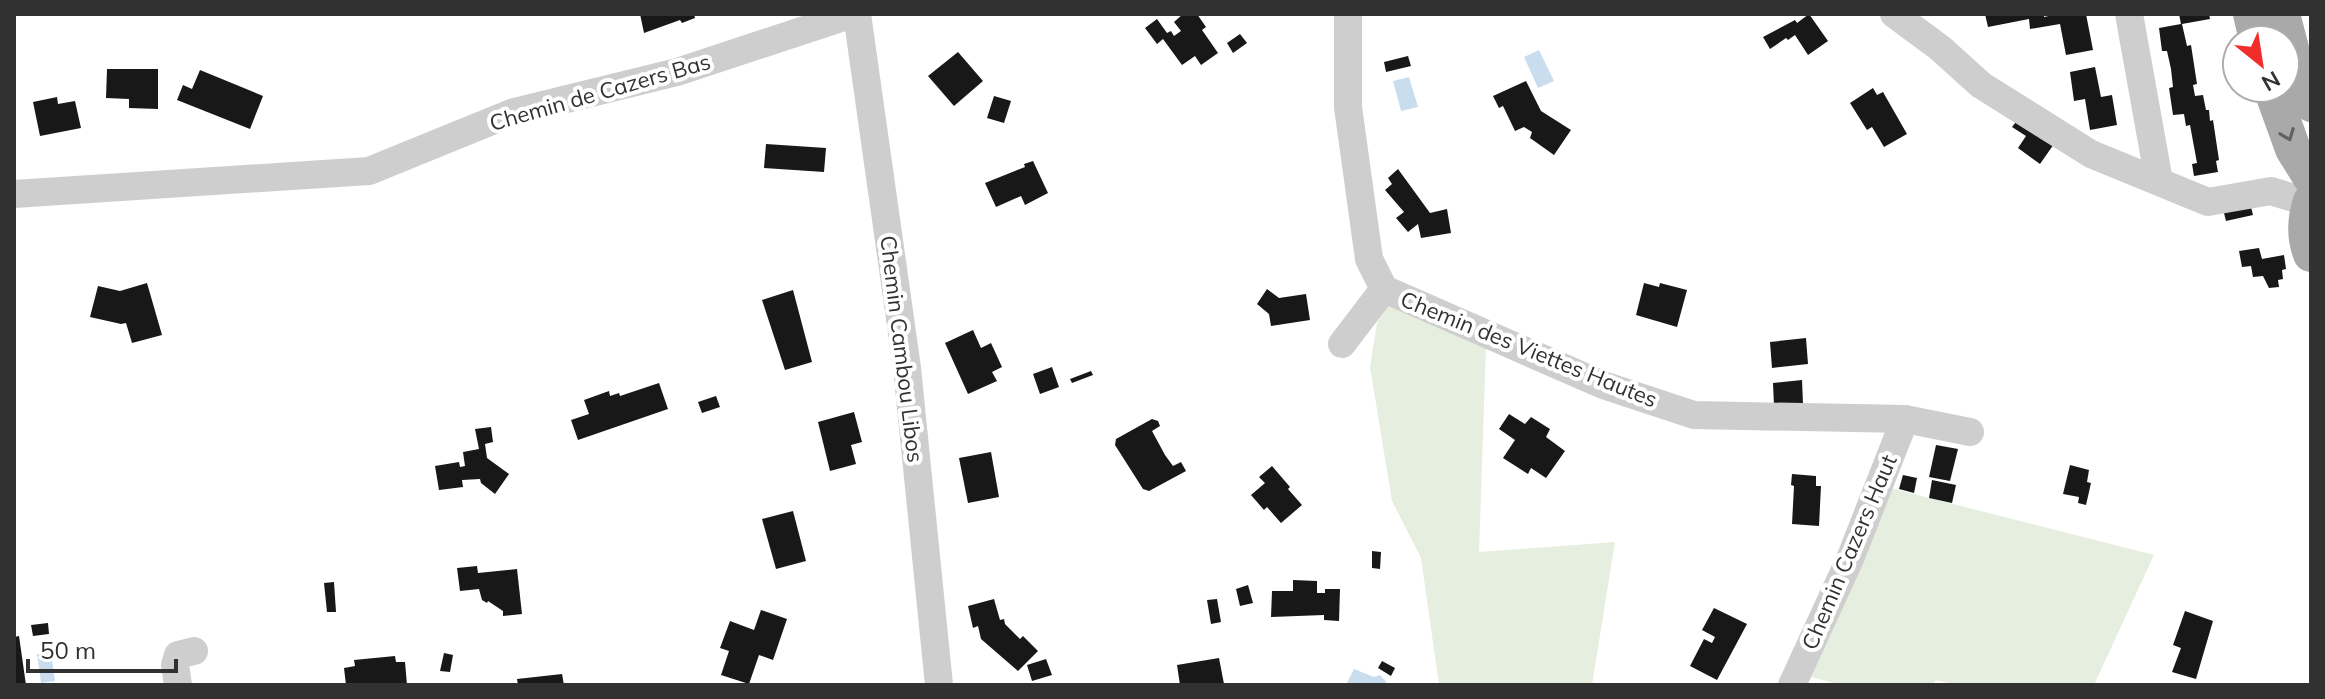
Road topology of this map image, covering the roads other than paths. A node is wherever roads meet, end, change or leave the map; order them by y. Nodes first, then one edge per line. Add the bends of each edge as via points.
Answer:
1 (855, 14) edge
2 (1348, 14) edge
3 (1894, 14) edge
4 (2129, 14) edge
5 (2282, 14) edge
6 (2277, 104) edge
7 (2311, 104) edge
8 (2159, 181) junction
9 (14, 194) edge
10 (2311, 194) edge
11 (2311, 254) edge
12 (1384, 289) junction
13 (1342, 344) dead end
14 (1905, 419) junction
15 (1970, 432) dead end
16 (194, 651) dead end
17 (178, 685) edge
18 (939, 685) edge
19 (1792, 685) edge

1 - 9 street, Chemin de Cazers Bas via 677,72 514,112 369,171
1 - 18 street, Chemin Cambou Libos via 907,368
2 - 12 street, Chemin des Viettes Hautes via 1348,107 1369,259
3 - 8 street via 1981,85 2091,154
4 - 8 street
5 - 7 main road via 2301,87
6 -> 10 main road
8 - 10 street via 2208,202 2271,191
10 - 11 main road via 2305,223
12 - 13 street
12 - 14 street, Chemin des Viettes Hautes via 1603,385 1694,415
14 - 15 street, Chemin des Viettes Hautes
14 - 19 street, Chemin Cazers Haut via 1850,559
16 - 17 street via 178,655

